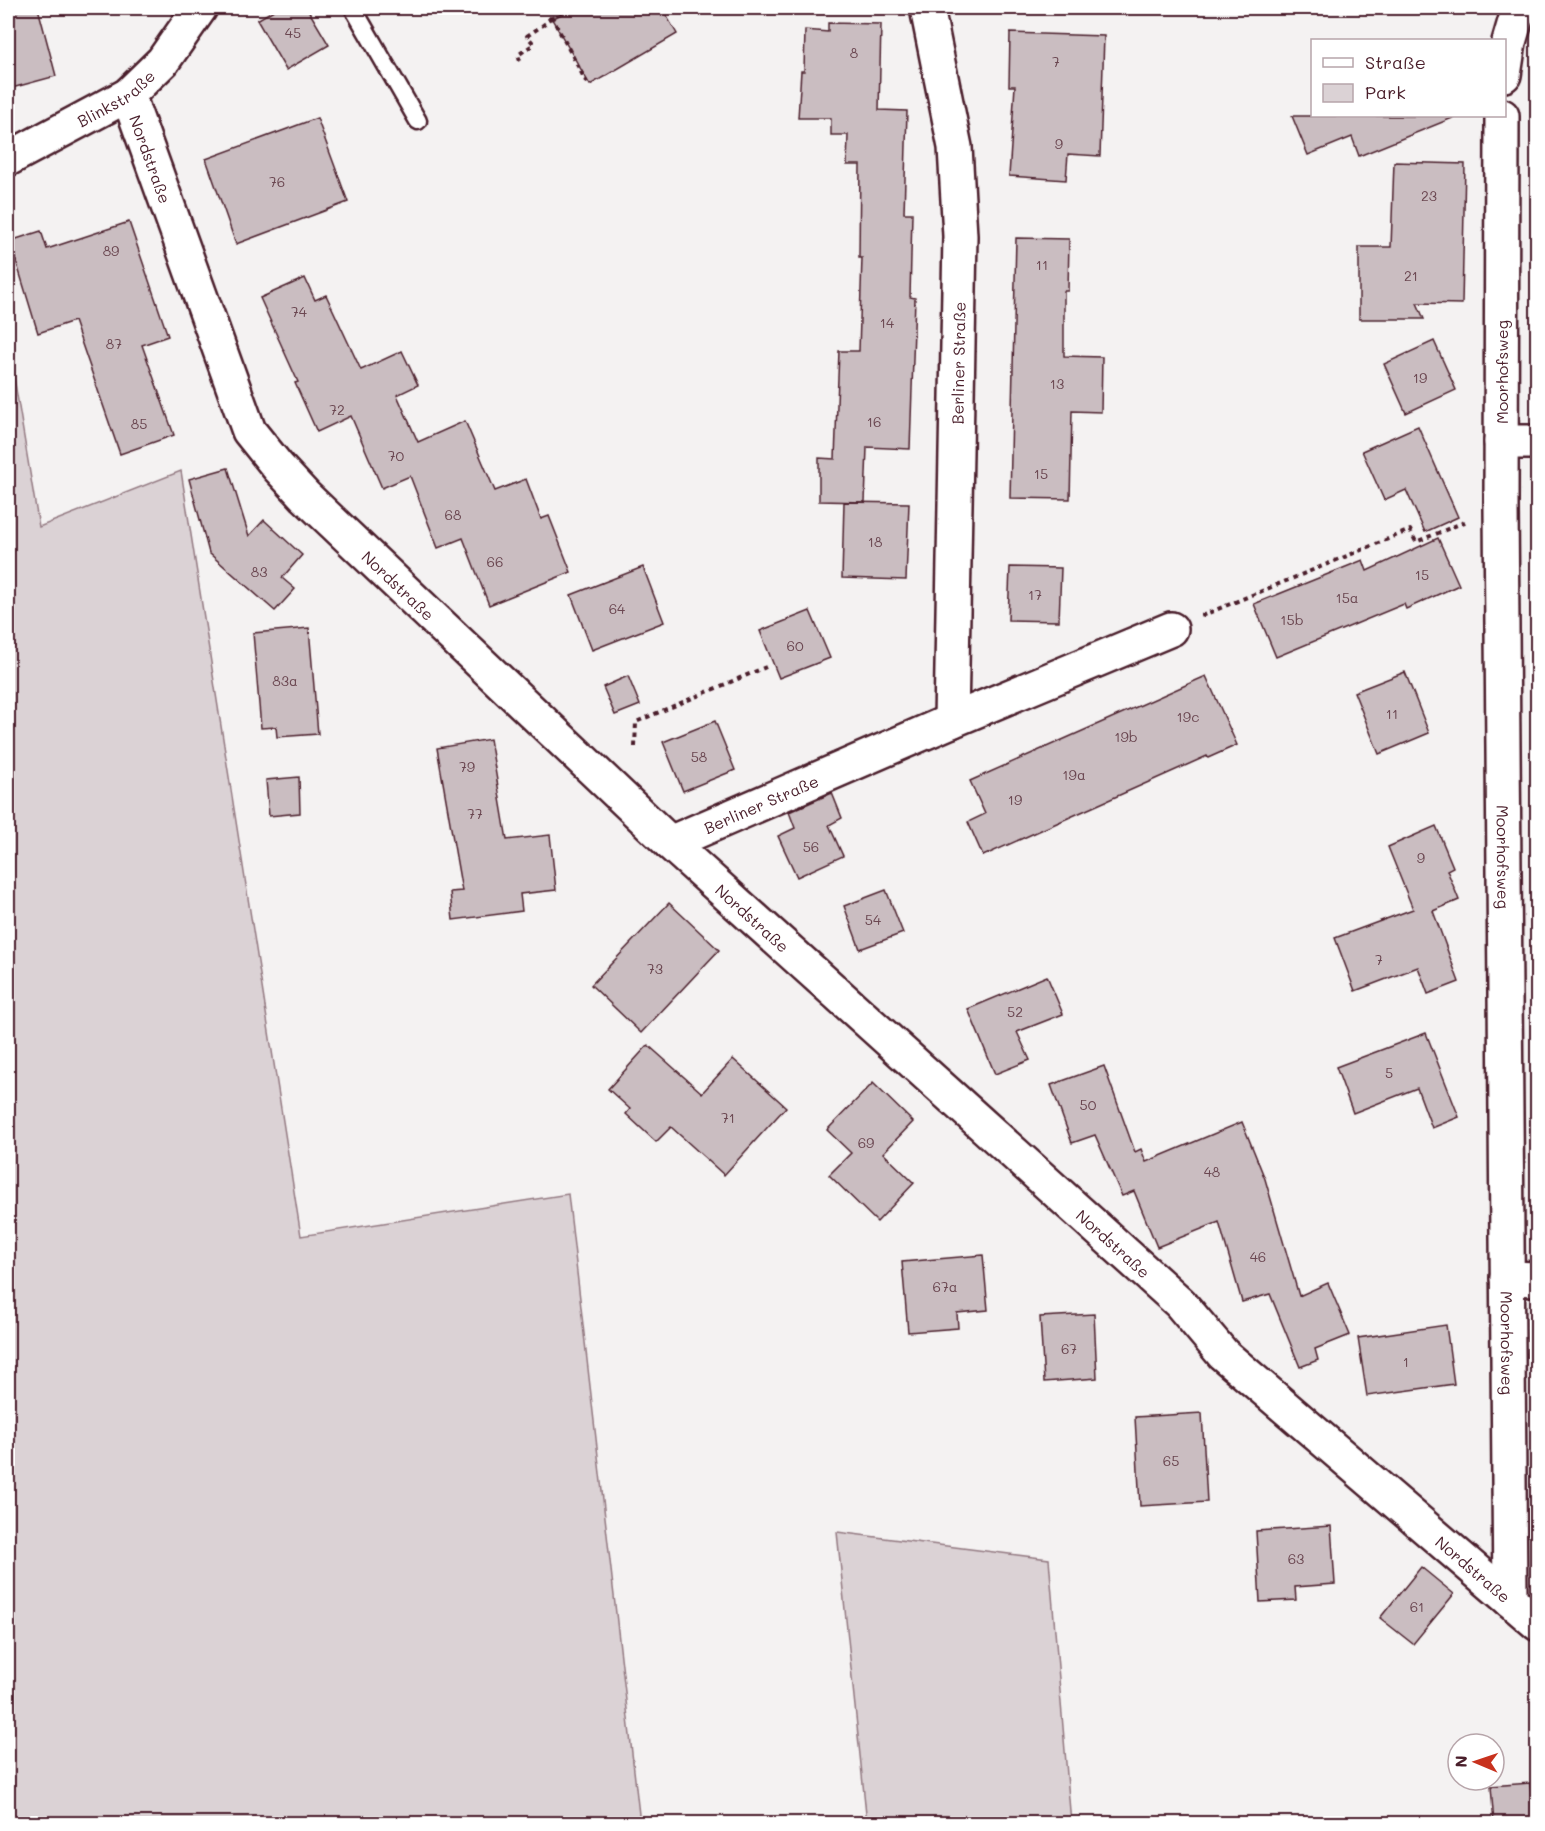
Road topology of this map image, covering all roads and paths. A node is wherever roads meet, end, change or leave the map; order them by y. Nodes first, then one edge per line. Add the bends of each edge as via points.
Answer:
1 (200, 8) edge
2 (353, 8) edge
3 (546, 8) edge
4 (927, 8) edge
5 (1519, 8) edge
6 (552, 16) junction
7 (520, 61) dead end
8 (1506, 62) edge
9 (589, 87) dead end
10 (128, 95) junction
11 (1502, 117) edge
12 (418, 121) dead end
13 (8, 159) edge
14 (1501, 442) junction
15 (1538, 442) edge
16 (1501, 507) junction
17 (1171, 629) joint
18 (766, 667) dead end
19 (951, 721) junction
20 (635, 747) dead end
21 (670, 843) junction
22 (1522, 1279) edge
23 (1509, 1600) junction
24 (1538, 1624) edge

1 - 10 street, Blinkstraße via 163,61
2 - 12 lane
3 - 6 path
4 - 19 street, Berliner Straße via 955,147 960,236
5 - 8 street
6 - 7 path via 527,36 534,44 518,55
6 - 9 path
10 - 13 street, Blinkstraße
10 - 21 street, Nordstraße via 249,431 305,496
11 - 14 street, Moorhofsweg
14 - 15 street
14 - 16 street, Moorhofsweg
16 - 17 path via 1416,542 1410,530
16 - 22 street, Moorhofsweg
17 - 19 street, Berliner Straße
18 - 20 path via 636,722
19 - 21 street, Berliner Straße
21 - 23 street, Nordstraße via 1180,1303 1223,1354
22 - 23 street, Moorhofsweg
23 - 24 street, Nordstraße

